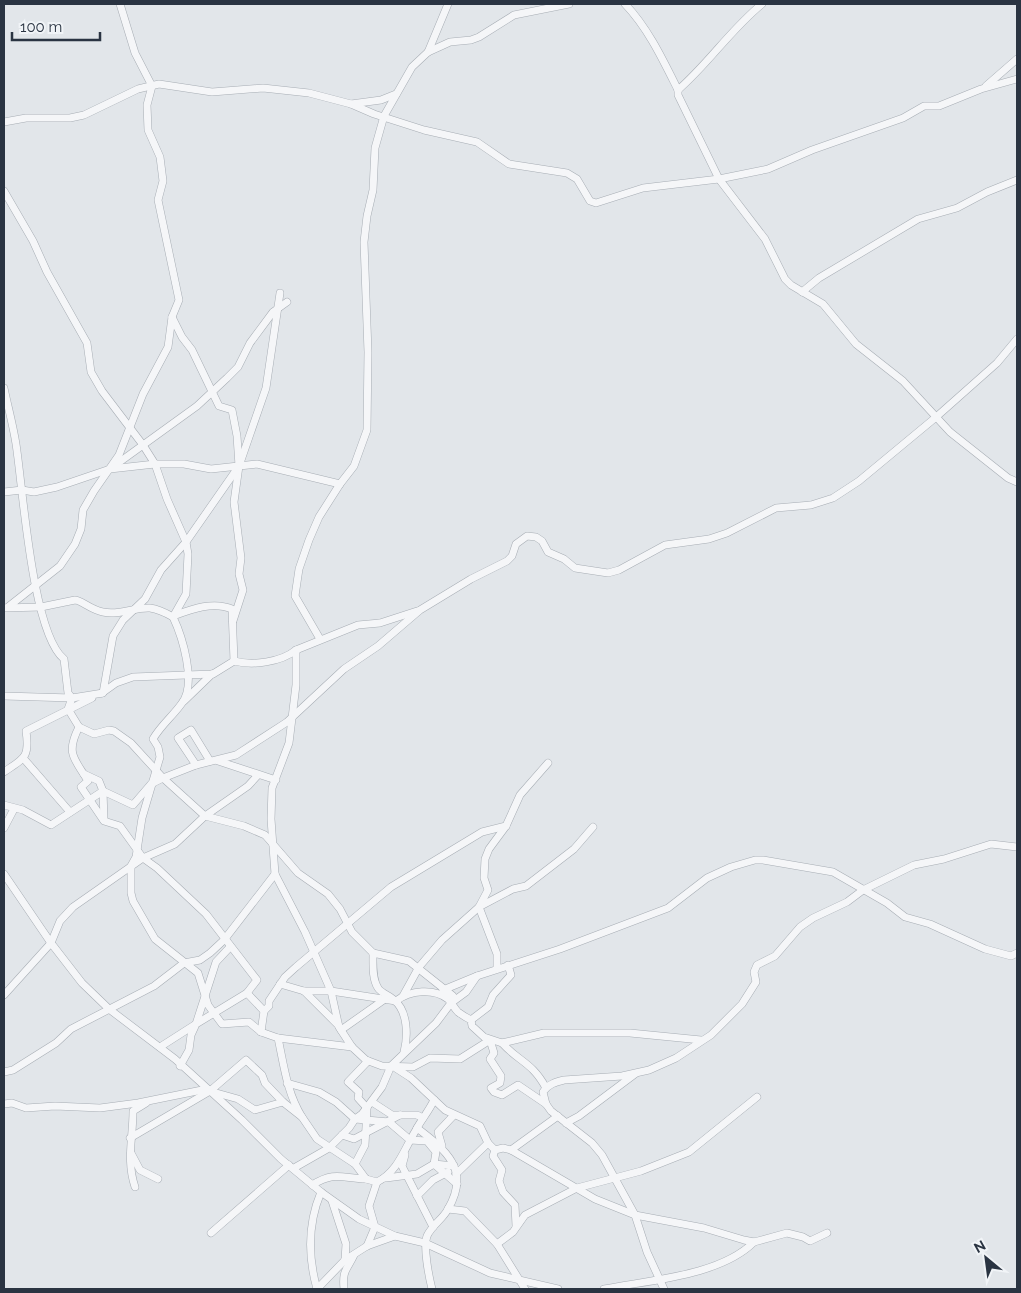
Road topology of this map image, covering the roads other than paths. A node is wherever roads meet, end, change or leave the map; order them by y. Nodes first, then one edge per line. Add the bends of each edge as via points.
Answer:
1 (120, 4) edge
2 (448, 4) edge
3 (568, 4) edge
4 (624, 4) edge
5 (762, 4) edge
6 (428, 52) junction
7 (1017, 59) edge
8 (1017, 79) edge
9 (152, 86) junction
10 (981, 89) junction
11 (678, 90) junction
12 (396, 94) junction
13 (352, 104) junction
14 (384, 116) junction
15 (4, 122) edge
16 (719, 179) junction
17 (1017, 180) edge
18 (4, 191) edge
19 (802, 292) junction
20 (280, 293) dead end
21 (287, 302) dead end
22 (277, 309) junction
23 (172, 317) junction
24 (1017, 339) edge
25 (4, 388) edge
26 (211, 391) junction
27 (935, 418) junction
28 (129, 429) junction
29 (144, 445) junction
30 (155, 464) junction
31 (239, 466) junction
32 (110, 469) junction
33 (1017, 482) edge
34 (340, 484) junction
35 (22, 490) junction
36 (4, 492) edge
37 (186, 542) junction
38 (34, 586) junction
39 (40, 607) junction
40 (5, 609) edge
41 (133, 610) junction
42 (420, 610) junction
43 (173, 616) junction
44 (233, 621) junction
45 (320, 639) junction
46 (296, 650) junction
47 (234, 661) junction
48 (188, 674) junction
49 (213, 674) junction
50 (103, 693) junction
51 (4, 696) edge
52 (72, 698) junction
53 (184, 701) junction
54 (68, 708) junction
55 (293, 716) junction
56 (79, 727) junction
57 (24, 759) junction
58 (214, 761) junction
59 (548, 763) dead end
60 (196, 765) junction
61 (158, 769) junction
62 (4, 772) edge
63 (84, 774) junction
64 (258, 775) junction
65 (163, 778) junction
66 (276, 780) junction
67 (152, 784) junction
68 (102, 791) junction
69 (89, 801) junction
70 (4, 805) edge
71 (14, 809) junction
72 (70, 812) junction
73 (205, 816) junction
74 (104, 821) junction
75 (506, 826) junction
76 (592, 827) dead end
77 (4, 828) edge
78 (272, 846) junction
79 (1017, 847) edge
80 (137, 849) junction
81 (143, 858) junction
82 (130, 866) junction
83 (4, 874) edge
84 (275, 874) junction
85 (864, 890) junction
86 (479, 907) junction
87 (348, 925) junction
88 (224, 940) junction
89 (51, 943) junction
90 (230, 947) junction
91 (313, 953) junction
92 (1017, 953) edge
93 (373, 954) junction
94 (184, 963) junction
95 (508, 965) junction
96 (419, 967) junction
97 (497, 968) junction
98 (477, 976) junction
99 (280, 984) junction
100 (445, 989) junction
101 (304, 991) junction
102 (331, 991) junction
103 (206, 993) junction
104 (247, 993) junction
105 (435, 993) junction
106 (4, 996) edge
107 (403, 996) junction
108 (385, 999) junction
109 (396, 1001) junction
110 (451, 1003) junction
111 (109, 1009) junction
112 (264, 1011) junction
113 (213, 1012) junction
114 (471, 1020) junction
115 (196, 1024) junction
116 (340, 1028) junction
117 (261, 1032) junction
118 (278, 1038) junction
119 (490, 1040) junction
120 (701, 1040) junction
121 (502, 1043) junction
122 (160, 1047) junction
123 (352, 1047) junction
124 (403, 1054) junction
125 (368, 1061) junction
126 (180, 1066) junction
127 (391, 1066) junction
128 (4, 1072) edge
129 (638, 1073) junction
130 (287, 1083) junction
131 (546, 1088) junction
132 (209, 1090) junction
133 (757, 1097) dead end
134 (153, 1099) junction
135 (434, 1100) junction
136 (283, 1102) junction
137 (372, 1102) junction
138 (4, 1104) edge
139 (546, 1104) junction
140 (367, 1108) junction
141 (400, 1115) junction
142 (454, 1115) junction
143 (558, 1116) junction
144 (302, 1118) junction
145 (424, 1118) junction
146 (355, 1119) junction
147 (365, 1121) junction
148 (389, 1122) junction
149 (566, 1123) junction
150 (417, 1128) junction
151 (365, 1131) junction
152 (342, 1135) junction
153 (130, 1138) junction
154 (410, 1140) junction
155 (488, 1143) junction
156 (442, 1146) junction
157 (129, 1148) junction
158 (328, 1148) junction
159 (495, 1150) junction
160 (511, 1150) junction
161 (406, 1152) junction
162 (355, 1164) junction
163 (434, 1164) junction
164 (292, 1167) junction
165 (455, 1170) junction
166 (445, 1173) junction
167 (408, 1174) junction
168 (613, 1177) junction
169 (386, 1178) junction
170 (158, 1179) dead end
171 (366, 1179) junction
172 (376, 1182) junction
173 (457, 1184) junction
174 (312, 1185) junction
175 (136, 1187) dead end
176 (576, 1188) junction
177 (321, 1192) junction
178 (417, 1196) junction
179 (330, 1198) junction
180 (448, 1209) junction
181 (635, 1215) junction
182 (516, 1226) junction
183 (375, 1227) junction
184 (433, 1227) junction
185 (211, 1233) dead end
186 (827, 1233) dead end
187 (395, 1236) junction
188 (754, 1242) junction
189 (425, 1243) junction
190 (497, 1244) junction
191 (367, 1246) junction
192 (354, 1255) junction
193 (345, 1260) junction
194 (659, 1278) junction
195 (523, 1286) edge
196 (317, 1289) edge
197 (344, 1289) edge
198 (431, 1289) edge
199 (558, 1289) edge
200 (604, 1289) edge
201 (664, 1289) edge

1 - 9 street via 134,53
2 - 6 street
3 - 6 street via 514,16 479,37 450,42
4 - 11 street via 641,22
5 - 11 street via 739,23
6 - 12 street via 412,66
7 - 10 street
8 - 10 street
9 - 13 street via 160,84 212,92 263,88 309,93
9 - 15 street via 138,89 84,115
9 - 23 street via 147,105 148,130 160,157 163,181 158,200 179,300
10 - 16 street via 938,106 924,106 904,118 812,150 775,167
11 - 16 street
12 - 13 street via 381,100
12 - 14 street
13 - 14 street
14 - 16 street via 424,130 477,142 508,164 568,173 593,202 643,188
14 - 34 street via 375,148 373,190 364,242 366,430 354,466
16 - 19 street via 765,239 785,279
17 - 19 street via 957,208 918,219 819,278
18 - 28 street via 87,343 91,372
19 - 27 street via 823,304 856,344 903,381
20 - 22 street
21 - 22 street
22 - 26 street via 250,343 238,367
22 - 31 street via 266,388
23 - 26 street
23 - 28 street via 168,347
24 - 27 street via 997,362
25 - 35 street
26 - 29 street via 197,406
26 - 31 street via 219,406 232,410
27 - 33 street via 986,461
27 - 42 street via 859,481 833,498 811,505 776,508 708,539 665,545 608,573 575,568 564,558 548,552 536,537 527,536 516,544 507,561
28 - 29 street
28 - 32 street
29 - 30 street
29 - 32 street
30 - 31 street via 184,464 211,470
30 - 32 street
30 - 37 street
31 - 34 street via 257,464
31 - 37 street
31 - 44 street via 234,502 243,590
32 - 35 street via 57,487 34,492
32 - 38 street via 83,510 81,529 68,554 60,566
34 - 45 street via 309,540 299,569 295,596
35 - 36 street
35 - 38 street
37 - 41 street via 161,570 145,599
37 - 43 street via 186,594
38 - 39 street
38 - 40 street
39 - 40 street
39 - 41 street via 79,600 89,609 104,613
39 - 52 street via 53,642 64,659 68,693
41 - 43 street via 151,608
41 - 50 street via 113,636
42 - 45 street via 380,623 358,625
42 - 55 street via 378,646 344,669
43 - 44 street via 194,607 224,606 232,609
43 - 48 street via 186,654
44 - 47 street
45 - 46 street
46 - 47 street via 280,659
46 - 55 street
47 - 49 street
48 - 49 street
48 - 50 street via 133,677 116,683
48 - 53 street
49 - 53 street
50 - 52 street
50 - 54 street
51 - 52 street
52 - 54 street
53 - 61 street via 153,739 160,757
54 - 56 street
54 - 57 street via 26,731 28,747
55 - 58 street via 245,749
55 - 66 street via 289,743
56 - 61 street via 94,734 114,731
56 - 63 street via 74,737 72,756
57 - 62 street
57 - 72 street
58 - 60 street
58 - 60 street via 191,730 178,738
58 - 64 street
59 - 75 street via 520,795
60 - 65 street
61 - 65 street
61 - 67 street
63 - 68 street via 99,781
63 - 69 street via 88,781 81,787
64 - 66 street
64 - 73 street via 248,786
65 - 67 street
65 - 73 street
66 - 78 street via 271,801
67 - 68 street via 133,805
67 - 80 street
68 - 69 street
68 - 74 street
69 - 72 street
69 - 74 street
70 - 71 street
71 - 72 street via 23,810 50,825
71 - 77 street
73 - 78 street via 244,826 264,835
73 - 81 street via 175,844
74 - 80 street via 120,826
75 - 86 street via 489,849 484,878 488,890
75 - 87 street via 482,832 391,887
76 - 86 street via 574,849 526,886 513,889
78 - 84 street
78 - 87 street via 298,873 328,894
79 - 85 street via 991,844 914,865
80 - 81 street
80 - 82 street
81 - 82 street
81 - 88 street via 206,914
82 - 89 street via 73,907 60,921
82 - 94 street via 133,901 154,939
83 - 89 street
84 - 88 street
84 - 91 street
85 - 92 street via 887,902 905,918 930,924 984,949 1011,956
85 - 95 street via 833,872 787,862 755,860 707,878 668,908
85 - 120 street via 800,927 775,956 757,965 753,990 729,1019
86 - 96 street via 442,940
86 - 97 street via 498,954
87 - 91 street
87 - 93 street
88 - 90 street
88 - 94 street via 200,960
89 - 106 street
89 - 111 street via 82,983
90 - 103 street via 216,962
90 - 104 street via 257,980
91 - 99 street
91 - 102 street
93 - 96 street via 400,958
93 - 109 street via 378,989
94 - 103 street via 198,973
94 - 111 street via 154,986
95 - 97 street
95 - 114 street via 509,980 493,995 488,1007
96 - 100 street
96 - 107 street
97 - 98 street
98 - 100 street
98 - 110 street via 466,992
99 - 101 street
99 - 112 street
100 - 105 street
100 - 110 street via 453,996
101 - 102 street
101 - 116 street
102 - 108 street
102 - 116 street
103 - 113 street
103 - 115 street
104 - 112 street
104 - 113 street
105 - 107 street via 416,992
105 - 110 street
107 - 109 street
108 - 109 street
108 - 116 street
109 - 124 street via 407,1033
110 - 114 street
110 - 124 street via 436,1023
111 - 122 street
111 - 128 street via 71,1029 56,1043 13,1070
112 - 117 street
113 - 115 street
113 - 117 street via 222,1024 249,1022
114 - 119 street via 472,1026
115 - 122 street
115 - 126 street via 189,1050
116 - 123 street
117 - 118 street
118 - 123 street
118 - 130 street
119 - 121 street
119 - 127 street via 460,1059 430,1058 413,1067
119 - 139 street via 494,1053 490,1059 501,1076 500,1083 491,1088 494,1092 502,1095 518,1086
120 - 121 street via 630,1033 544,1033
120 - 129 street via 676,1058
121 - 131 street via 531,1066
122 - 126 street
123 - 125 street
124 - 127 street
125 - 127 street
125 - 140 street via 348,1082 359,1092 358,1098
126 - 132 street
127 - 135 street via 411,1078
127 - 137 street
129 - 131 street via 564,1080
129 - 149 street
130 - 144 street
130 - 146 street via 319,1092
131 - 139 street via 543,1092
132 - 134 street
132 - 136 street via 238,1099 255,1110
132 - 136 street via 246,1060 262,1074
132 - 153 street
132 - 164 street
133 - 168 street via 689,1152 641,1171
134 - 138 street via 100,1108 26,1108
134 - 153 street via 133,1111
135 - 142 street
135 - 145 street
136 - 144 street
137 - 140 street
137 - 141 street via 392,1115
139 - 143 street
140 - 146 street
140 - 147 street
141 - 145 street
141 - 148 street
142 - 155 street via 480,1126
142 - 156 street via 438,1132
143 - 149 street
143 - 160 street
144 - 158 street
145 - 150 street
146 - 147 street
146 - 152 street
147 - 148 street
147 - 151 street
148 - 151 street
148 - 154 street
149 - 168 street via 592,1143
150 - 154 street
150 - 156 street
151 - 152 street via 354,1139
151 - 162 street via 365,1145
152 - 158 street
153 - 157 street
154 - 161 street
154 - 163 street via 427,1141 436,1152
155 - 159 street
155 - 165 street
156 - 165 street
157 - 170 street via 140,1170
157 - 175 street via 130,1174
158 - 162 street
158 - 164 street
159 - 160 street
159 - 182 street via 493,1156 502,1170 498,1181 515,1205
160 - 176 street
161 - 167 street via 402,1166
161 - 169 street
162 - 171 street
163 - 165 street
163 - 166 street
163 - 167 street via 417,1174
164 - 174 street
164 - 185 street
165 - 166 street
165 - 173 street
166 - 173 street
166 - 178 street
167 - 169 street
167 - 178 street
168 - 176 street
168 - 181 street
169 - 172 street
171 - 172 street
171 - 174 street via 336,1175 322,1178
172 - 183 street via 369,1206
173 - 180 street
174 - 177 street
176 - 181 street
176 - 182 street via 525,1215
177 - 179 street
177 - 196 street via 309,1250
178 - 184 street
179 - 183 street
179 - 193 street via 346,1244
180 - 184 street
180 - 190 street via 465,1211
181 - 188 street via 704,1228
181 - 194 street
182 - 190 street
183 - 187 street
183 - 191 street
184 - 189 street
186 - 188 street via 810,1241 787,1233
187 - 189 street
187 - 191 street
188 - 194 street via 717,1265
189 - 195 street
189 - 198 street
190 - 195 street
191 - 192 street
192 - 193 street
192 - 197 street via 345,1267
193 - 196 street
194 - 200 street
194 - 201 street
195 - 199 street

